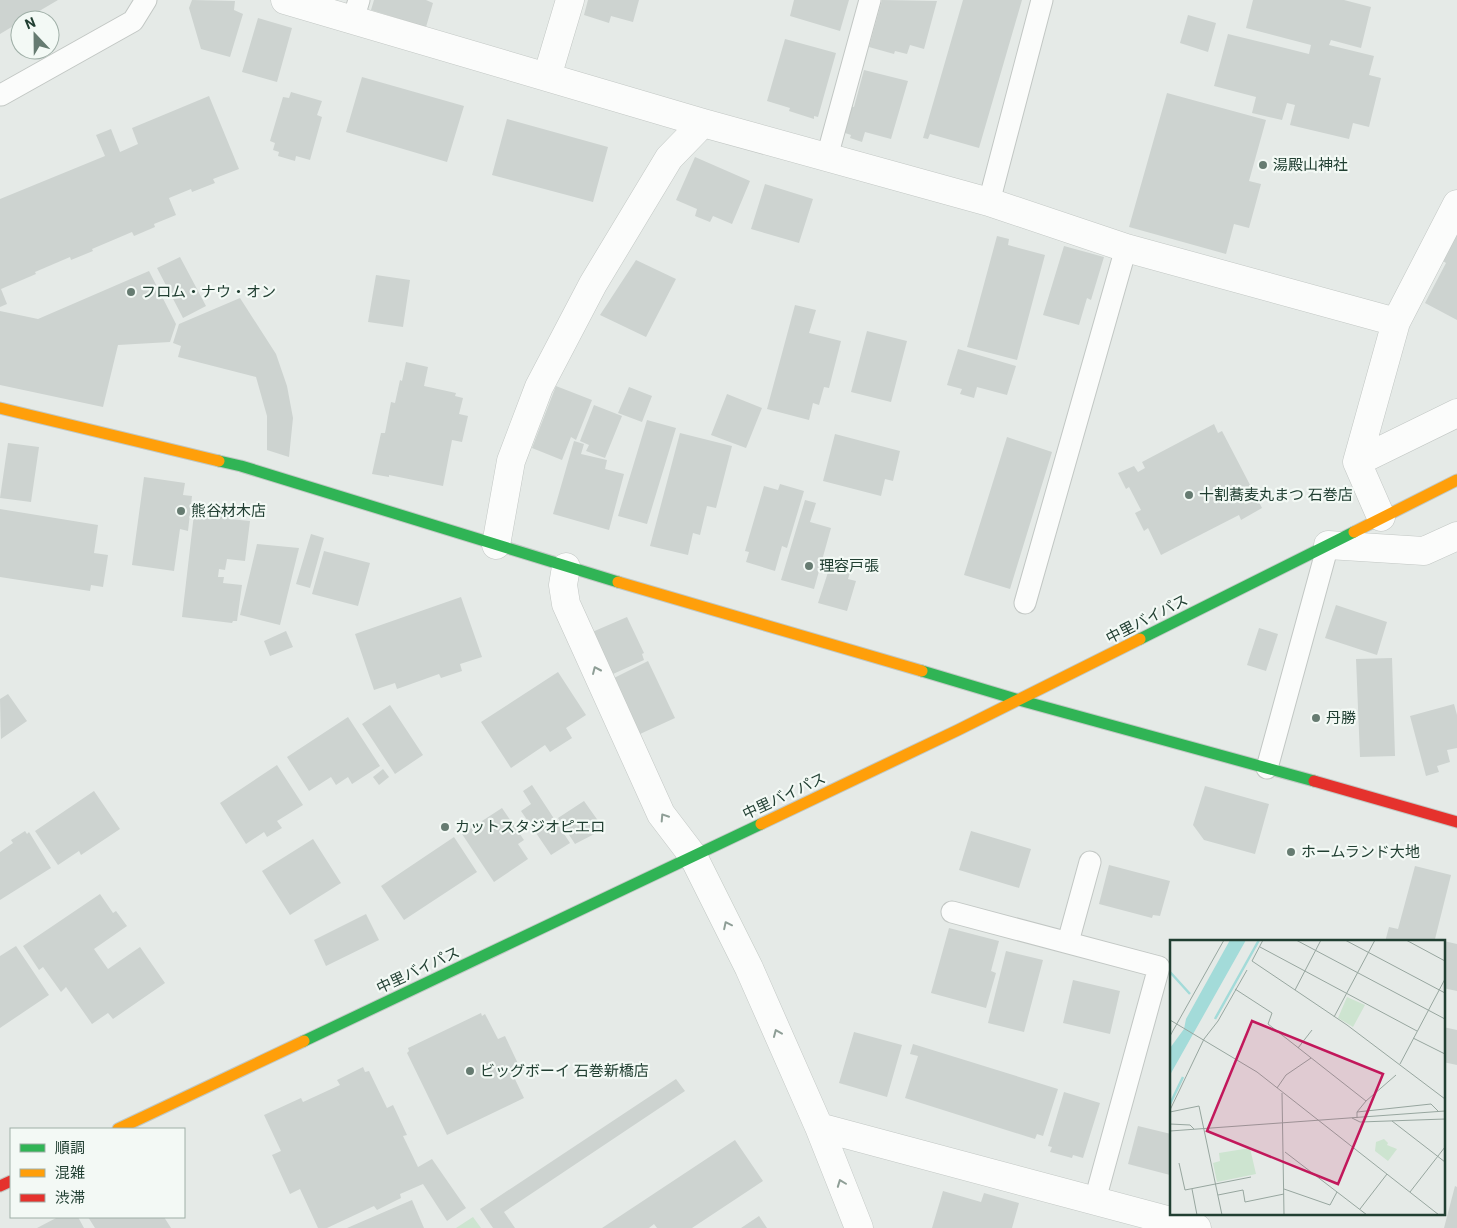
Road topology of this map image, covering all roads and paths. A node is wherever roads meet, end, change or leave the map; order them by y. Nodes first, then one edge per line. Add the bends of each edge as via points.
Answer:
1 (146, 0) edge
2 (285, 0) edge
3 (570, 0) edge
4 (870, 0) edge
5 (1042, 0) edge
6 (356, 10) edge
7 (547, 77) junction
8 (1, 95) dead end
9 (703, 123) junction
10 (827, 157) junction
11 (989, 202) junction
12 (1457, 204) edge
13 (1126, 248) junction
14 (1396, 322) junction
15 (0, 408) edge
16 (1457, 413) edge
17 (1357, 462) junction
18 (1457, 480) edge
19 (1381, 517) junction
20 (1457, 536) edge
21 (496, 545) junction
22 (1328, 545) junction
23 (566, 567) junction
24 (1025, 603) dead end
25 (1019, 700) junction
26 (1267, 768) junction
27 (1457, 822) edge
28 (693, 856) junction
29 (1090, 862) dead end
30 (952, 912) dead end
31 (1068, 942) junction
32 (819, 1127) junction
33 (120, 1128) edge
34 (1096, 1200) junction
35 (859, 1228) edge
36 (1197, 1228) edge

1 - 8 lane via 133,22
2 - 6 street
3 - 7 street
4 - 10 lane
5 - 11 lane
6 - 7 street
7 - 9 street
9 - 10 street
9 - 21 street via 669,158 593,284 540,387 511,461
10 - 11 street
11 - 13 street
12 - 14 street
13 - 14 street
13 - 24 lane
14 - 17 street
15 - 21 street via 241,466
16 - 17 street
17 - 19 street
18 - 19 street, 中里バイパス
19 - 22 street, 中里バイパス
20 - 22 street via 1424,551
21 - 23 street
22 - 25 street, 中里バイパス
22 - 26 lane
23 - 25 street
28 -> 23 street via 661,814 566,604
25 - 26 street
25 - 28 street, 中里バイパス
26 - 27 street
32 -> 28 street via 749,968
28 - 33 street, 中里バイパス
29 - 31 lane
30 - 31 lane
31 - 34 lane via 1159,967
32 - 34 street
35 -> 32 street
34 - 36 street

